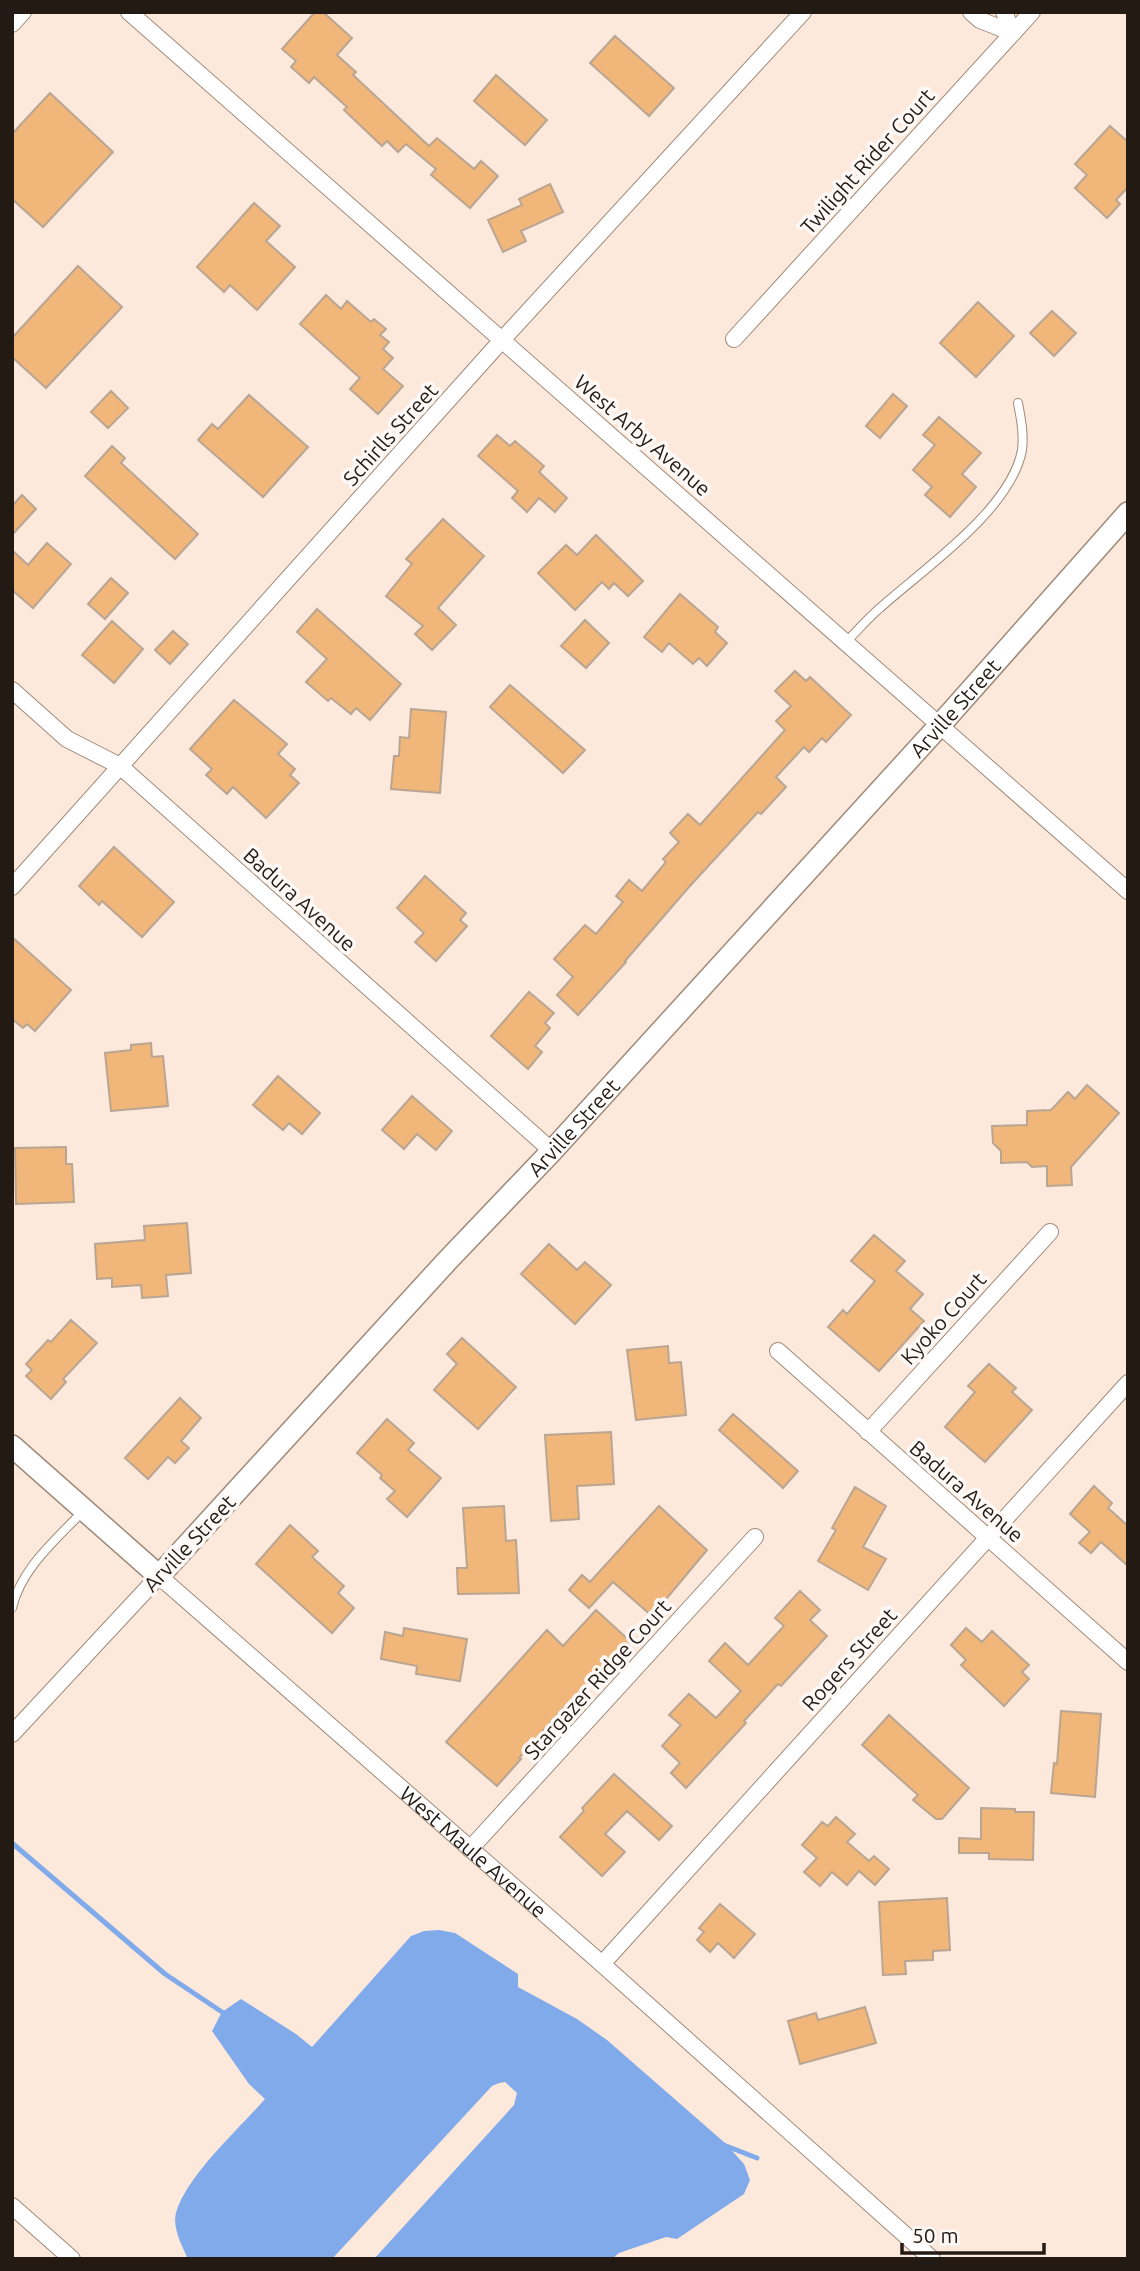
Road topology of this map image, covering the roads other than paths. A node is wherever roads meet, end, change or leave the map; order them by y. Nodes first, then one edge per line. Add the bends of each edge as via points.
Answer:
1 (23, 12) edge
2 (129, 12) edge
3 (803, 12) edge
4 (971, 12) edge
5 (1004, 12) edge
6 (1031, 12) edge
7 (12, 24) edge
8 (1013, 33) junction
9 (734, 339) dead end
10 (502, 340) junction
11 (1018, 403) dead end
12 (1128, 513) edge
13 (846, 642) junction
14 (12, 690) edge
15 (940, 725) junction
16 (120, 766) junction
17 (12, 887) edge
18 (1128, 891) edge
19 (552, 1151) junction
20 (1050, 1232) dead end
21 (778, 1351) dead end
22 (1128, 1383) edge
23 (868, 1432) junction
24 (12, 1446) edge
25 (84, 1510) junction
26 (755, 1537) dead end
27 (988, 1537) junction
28 (159, 1576) junction
29 (12, 1608) edge
30 (1128, 1662) edge
31 (12, 1734) edge
32 (470, 1849) junction
33 (602, 1964) junction
34 (12, 2206) edge
35 (72, 2259) edge
36 (932, 2259) edge

1 - 7 street
2 - 10 street, West Arby Avenue
3 - 10 street, Schirlls Street
4 - 8 street
5 - 8 street
6 - 8 street, Twilight Rider Court
8 - 9 street, Twilight Rider Court
10 - 13 street, West Arby Avenue
10 - 16 street, Schirlls Street
11 - 13 lane via 1021,451 1014,473 995,501 975,525
12 - 15 street, Arville Street
13 - 15 street, West Arby Avenue
14 - 16 street, Badura Avenue via 67,739
15 - 18 street, West Arby Avenue
15 - 19 street, Arville Street
16 - 17 street, Schirlls Street
16 - 19 street, Badura Avenue
19 - 28 street, Arville Street
20 - 23 street, Kyoko Court
21 - 23 street, Badura Avenue
22 - 27 street, Rogers Street
23 - 27 street, Badura Avenue
24 - 25 street, West Maule Avenue
25 - 28 street, West Maule Avenue
25 - 29 lane via 26,1574
26 - 32 street, Stargazer Ridge Court
27 - 30 street, Badura Avenue
27 - 33 street, Rogers Street
28 - 31 street, Arville Street
28 - 32 street, West Maule Avenue
32 - 33 street, West Maule Avenue
33 - 36 street, West Maule Avenue
34 - 35 street

